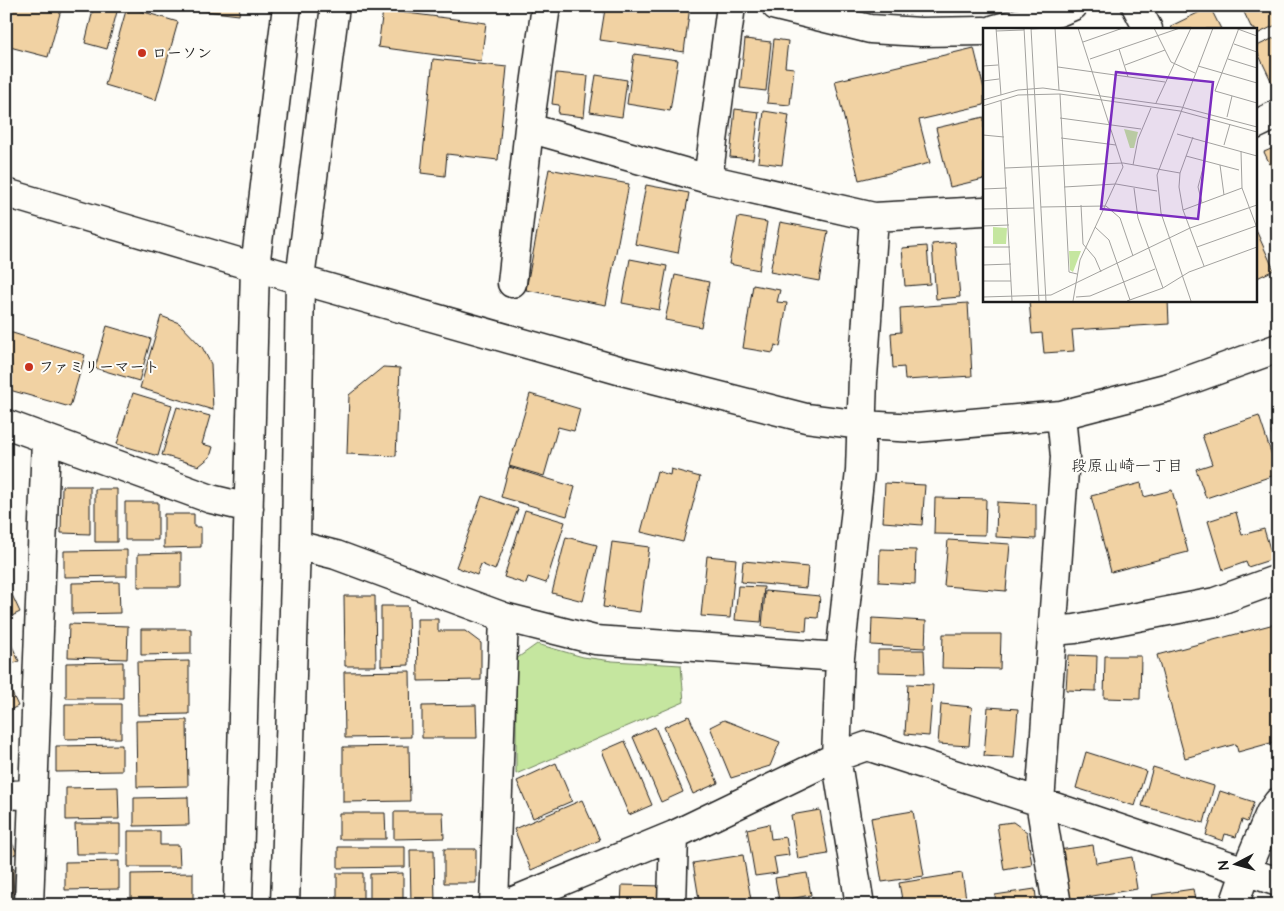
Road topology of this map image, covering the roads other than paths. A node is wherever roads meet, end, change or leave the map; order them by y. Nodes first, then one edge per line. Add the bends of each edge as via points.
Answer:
1 (287, 6) edge
2 (335, 6) edge
3 (546, 6) edge
4 (732, 6) edge
5 (776, 6) edge
6 (1073, 6) edge
7 (1136, 6) edge
8 (999, 28) edge
9 (1147, 28) edge
10 (983, 31) edge
11 (1278, 114) edge
12 (1256, 125) edge
13 (529, 128) junction
14 (708, 179) junction
15 (6, 193) edge
16 (983, 211) edge
17 (874, 217) junction
18 (255, 267) junction
19 (300, 279) junction
20 (512, 283) dead end
21 (1278, 348) edge
22 (1061, 416) junction
23 (6, 424) edge
24 (862, 425) junction
25 (46, 439) junction
26 (249, 508) junction
27 (296, 546) junction
28 (1278, 579) edge
29 (504, 617) junction
30 (1053, 631) junction
31 (840, 657) junction
32 (836, 757) junction
33 (33, 794) junction
34 (6, 795) edge
35 (1040, 802) junction
36 (1278, 802) edge
37 (674, 835) junction
38 (1246, 870) junction
39 (1278, 882) edge
40 (29, 905) edge
41 (238, 905) edge
42 (285, 905) edge
43 (494, 905) edge
44 (504, 905) edge
45 (672, 905) edge
46 (860, 905) edge
47 (1057, 905) edge
48 (1234, 905) edge

1 - 18 street
2 - 19 street
3 - 13 street
4 - 14 street
5 - 10 street via 870,29
6 - 8 street
7 - 9 street
11 - 12 street
13 - 14 street
13 - 20 street
14 - 17 street
15 - 18 street
16 - 17 street
17 - 24 street
18 - 19 street
18 - 26 street
19 - 24 street via 622,371 806,418
19 - 27 street
21 - 22 street via 1173,386
22 - 24 street via 916,428
22 - 30 street via 1065,457
23 - 25 street
24 - 31 street
25 - 26 street via 211,499
25 - 33 street
26 - 41 street
27 - 29 street via 336,555
27 - 42 street
28 - 30 street via 1215,602
29 - 31 street via 595,640
29 - 43 street
30 - 35 street
31 - 32 street
32 - 35 street via 867,746
32 - 37 street
32 - 46 street
33 - 34 street
33 - 40 street
35 - 38 street
35 - 47 street
36 - 38 street via 1270,813
37 - 44 street
37 - 45 street
38 - 39 street
38 - 48 street

